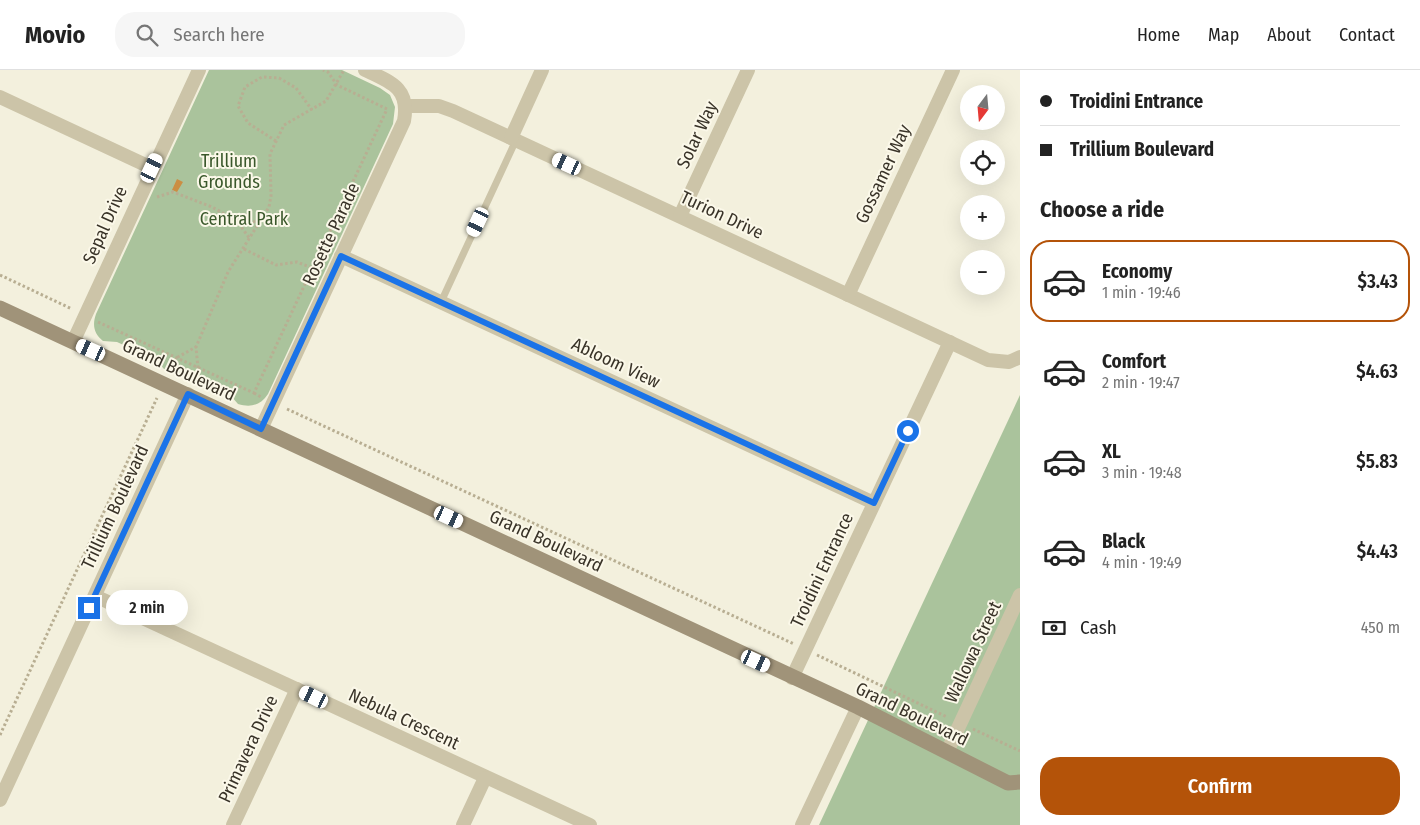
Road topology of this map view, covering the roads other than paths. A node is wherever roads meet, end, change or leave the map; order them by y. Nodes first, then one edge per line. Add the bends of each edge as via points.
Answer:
1 (199, 70) edge
2 (365, 70) edge
3 (542, 70) edge
4 (748, 70) edge
5 (953, 70) edge
6 (0, 97) edge
7 (407, 106) junction
8 (513, 139) junction
9 (152, 168) junction
10 (680, 216) junction
11 (341, 256) junction
12 (848, 295) junction
13 (441, 302) junction
14 (0, 308) edge
15 (73, 342) junction
16 (950, 342) junction
17 (1020, 357) edge
18 (188, 394) junction
19 (261, 429) junction
20 (874, 503) junction
21 (1020, 594) edge
22 (95, 596) junction
23 (792, 678) junction
24 (297, 689) junction
25 (858, 707) junction
26 (947, 752) junction
27 (485, 778) junction
28 (1020, 782) edge
29 (0, 800) edge
30 (234, 825) edge
31 (463, 825) edge
32 (590, 825) edge
33 (802, 825) edge

1 - 9 street, Sepal Drive
2 - 7 street via 396,87
3 - 8 street
4 - 10 street, Solar Way
5 - 12 street, Gossamer Way
6 - 9 street
7 - 8 street, Turion Drive via 439,106
7 - 11 street, Rosette Parade via 404,121
8 - 10 street, Turion Drive
8 - 13 lane
9 - 15 street, Sepal Drive
10 - 12 street, Turion Drive
11 - 13 street, Abloom View
11 - 19 street, Rosette Parade
12 - 16 street, Turion Drive
13 - 20 street, Abloom View
14 - 15 street, Grand Boulevard
15 - 18 street, Grand Boulevard
16 - 17 street, Turion Drive via 988,360 1009,362
16 - 20 street, Troidini Entrance
18 - 19 street, Grand Boulevard
18 - 22 street, Trillium Boulevard
19 - 23 street, Grand Boulevard
20 - 23 street, Troidini Entrance
21 - 26 street, Wallowa Street
22 - 24 street, Nebula Crescent
22 - 29 street, Trillium Boulevard
23 - 25 street, Grand Boulevard
24 - 27 street, Nebula Crescent
24 - 30 street, Primavera Drive
25 - 26 street, Grand Boulevard
25 - 33 street
26 - 28 street, Grand Boulevard via 1008,782
27 - 31 street
27 - 32 street, Nebula Crescent

